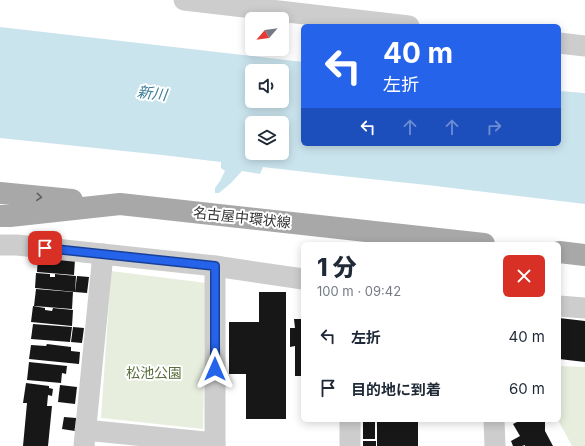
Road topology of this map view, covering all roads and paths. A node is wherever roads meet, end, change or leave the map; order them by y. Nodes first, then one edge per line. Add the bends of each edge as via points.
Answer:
1 (184, 0) edge
2 (392, 24) edge
3 (561, 43) edge
4 (585, 46) edge
5 (0, 193) edge
6 (120, 204) junction
7 (0, 216) edge
8 (466, 242) edge
9 (0, 245) edge
10 (561, 252) edge
11 (103, 254) junction
12 (585, 255) edge
13 (215, 266) junction
14 (301, 278) edge
15 (561, 306) edge
16 (585, 308) edge
17 (350, 422) edge
18 (494, 422) edge
19 (85, 438) edge
20 (215, 444) edge
21 (350, 446) edge
22 (495, 446) edge

1 - 2 street
3 - 4 street
5 -> 6 main road
6 - 7 main road, 名古屋中環状線
6 - 8 main road, 名古屋中環状線
9 - 11 street
10 - 12 main road
11 - 13 street
11 - 19 street
13 - 14 street
13 - 20 street
15 - 16 street
17 - 21 street
18 - 22 street
19 - 20 street

